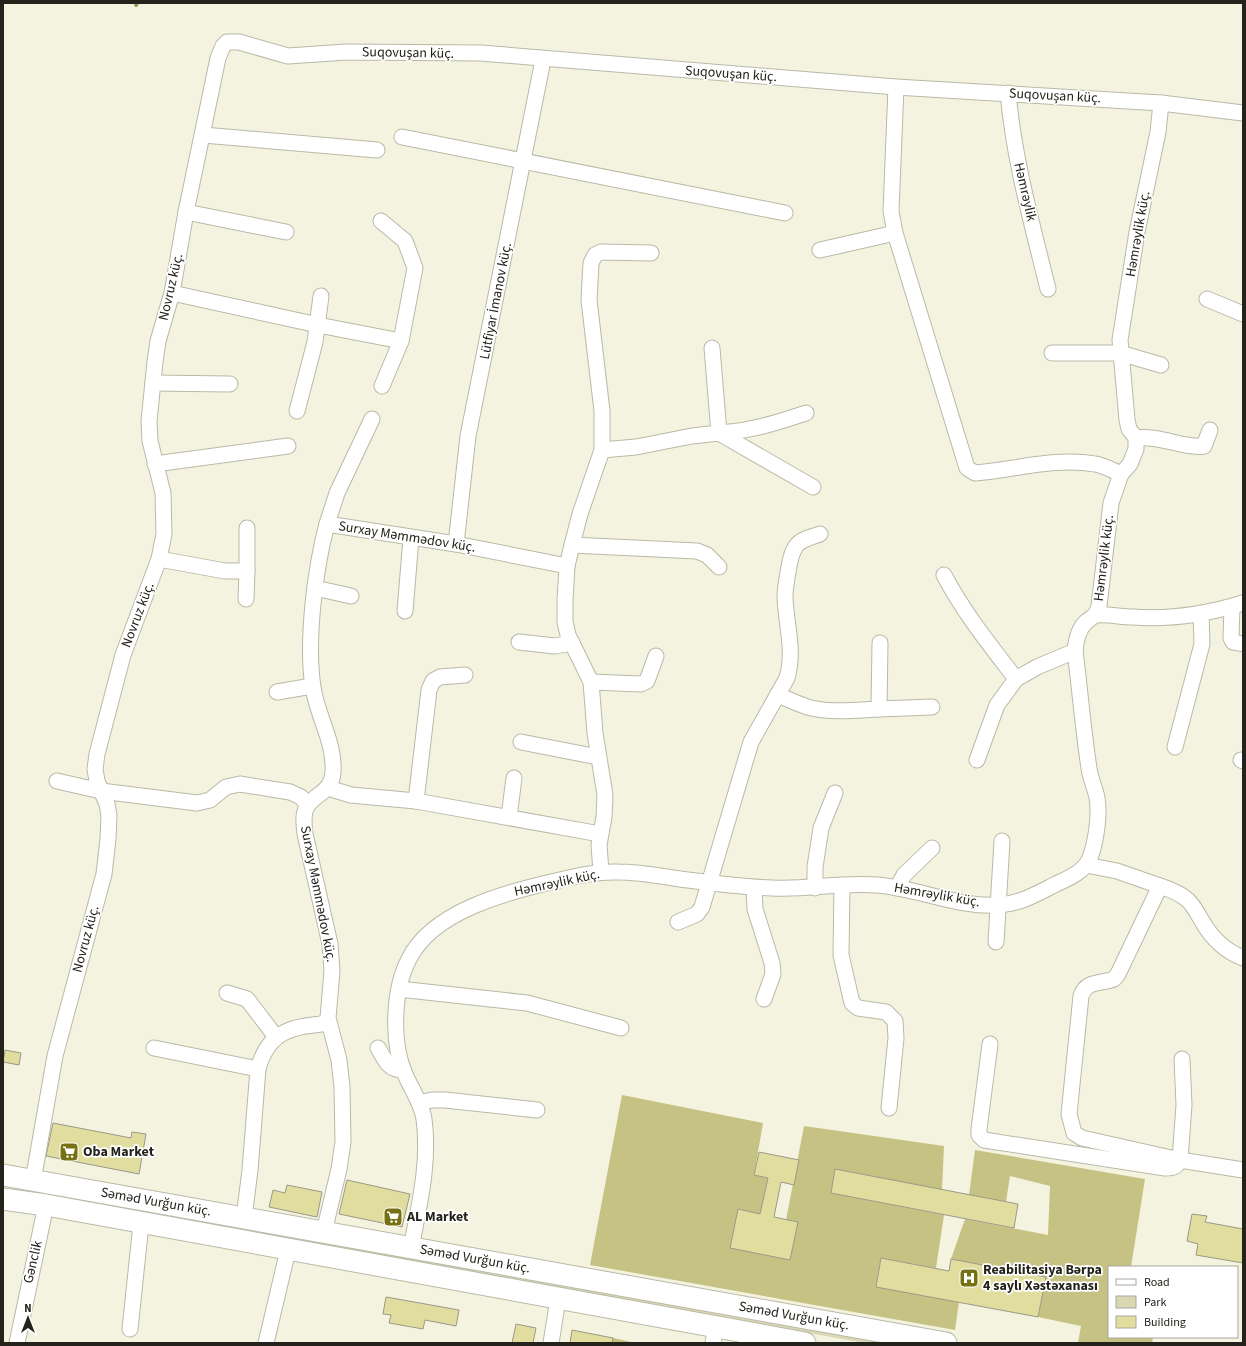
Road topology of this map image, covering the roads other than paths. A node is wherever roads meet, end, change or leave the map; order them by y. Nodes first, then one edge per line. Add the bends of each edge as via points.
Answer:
1 (223, 46) joint
2 (543, 60) junction
3 (896, 87) junction
4 (1008, 93) junction
5 (1161, 103) junction
6 (1243, 112) edge
7 (203, 135) junction
8 (402, 137) dead end
9 (377, 150) dead end
10 (522, 162) junction
11 (186, 212) junction
12 (784, 213) dead end
13 (381, 221) dead end
14 (286, 232) dead end
15 (895, 233) junction
16 (820, 250) dead end
17 (651, 253) dead end
18 (1048, 289) dead end
19 (172, 293) junction
20 (321, 296) dead end
21 (1207, 299) dead end
22 (1243, 314) edge
23 (318, 325) junction
24 (401, 341) junction
25 (712, 348) dead end
26 (1052, 354) dead end
27 (1120, 354) junction
28 (1161, 365) dead end
29 (152, 383) junction
30 (230, 384) dead end
31 (382, 386) dead end
32 (297, 411) dead end
33 (806, 413) dead end
34 (372, 419) dead end
35 (1210, 430) dead end
36 (719, 433) junction
37 (1136, 438) junction
38 (288, 446) dead end
39 (602, 450) junction
40 (155, 464) junction
41 (1121, 474) junction
42 (813, 487) dead end
43 (327, 524) junction
44 (248, 528) dead end
45 (820, 534) dead end
46 (411, 538) junction
47 (456, 544) junction
48 (572, 545) junction
49 (159, 559) junction
50 (567, 566) junction
51 (719, 567) dead end
52 (247, 571) junction
53 (944, 575) dead end
54 (315, 588) junction
55 (351, 596) dead end
56 (246, 600) dead end
57 (1237, 605) edge
58 (405, 611) dead end
59 (1201, 614) junction
60 (1096, 615) junction
61 (519, 642) dead end
62 (880, 643) dead end
63 (572, 644) junction
64 (1243, 644) edge
65 (1074, 651) junction
66 (656, 656) dead end
67 (465, 675) dead end
68 (1016, 679) junction
69 (591, 682) junction
70 (312, 686) junction
71 (277, 692) dead end
72 (777, 695) junction
73 (932, 707) dead end
74 (879, 709) junction
75 (521, 742) dead end
76 (1175, 747) dead end
77 (598, 757) junction
78 (977, 760) dead end
79 (514, 778) dead end
80 (57, 781) dead end
81 (328, 788) junction
82 (101, 791) junction
83 (835, 793) dead end
84 (416, 800) junction
85 (308, 805) junction
86 (509, 817) junction
87 (600, 834) junction
88 (1002, 841) dead end
89 (932, 848) dead end
90 (1086, 865) junction
91 (601, 872) junction
92 (709, 883) junction
93 (842, 885) junction
94 (1160, 886) junction
95 (754, 888) junction
96 (815, 888) junction
97 (897, 888) junction
98 (999, 906) junction
99 (678, 922) dead end
100 (996, 942) dead end
101 (1243, 958) edge
102 (399, 989) junction
103 (228, 993) dead end
104 (764, 999) dead end
105 (329, 1023) junction
106 (621, 1028) dead end
107 (276, 1037) junction
108 (990, 1044) dead end
109 (154, 1048) dead end
110 (378, 1048) dead end
111 (1182, 1059) dead end
112 (258, 1069) junction
113 (403, 1070) junction
114 (419, 1103) junction
115 (889, 1108) dead end
116 (537, 1110) dead end
117 (1180, 1160) junction
118 (1243, 1170) edge
119 (3, 1175) edge
120 (33, 1181) junction
121 (3, 1199) edge
122 (46, 1205) junction
123 (244, 1218) junction
124 (141, 1224) junction
125 (324, 1232) junction
126 (411, 1248) junction
127 (288, 1250) junction
128 (558, 1299) junction
129 (130, 1329) dead end
130 (714, 1335) edge
131 (17, 1343) edge
132 (266, 1343) edge
133 (551, 1343) edge
134 (805, 1343) edge
135 (946, 1343) edge

1 - 2 street, Suqovuşan küç. via 232,41 288,56 346,52 481,53
1 - 7 street, Novruz küç. via 218,58
2 - 3 street, Suqovuşan küç.
2 - 10 street, Lütfiyar İmanov küç.
3 - 4 street, Suqovuşan küç.
3 - 15 street via 891,211
4 - 5 street, Suqovuşan küç.
4 - 18 street, Həmrəylik via 1022,182
5 - 6 street, Suqovuşan küç.
5 - 27 street, Həmrəylik küç. via 1158,132 1137,232
7 - 9 street
7 - 11 street, Novruz küç.
8 - 10 street
10 - 12 street
10 - 47 street, Lütfiyar İmanov küç. via 468,436
11 - 14 street
11 - 19 street, Novruz küç.
13 - 24 street via 405,241 415,268
15 - 16 street
15 - 41 street via 967,468 974,473 1076,462 1097,464
17 - 39 street via 601,252 595,255 591,263 589,300 602,411
19 - 23 street
19 - 29 street, Novruz küç. via 158,341
20 - 23 street
21 - 22 street
23 - 24 street
23 - 32 street
24 - 31 street
25 - 36 street
26 - 27 street
27 - 28 street
27 - 37 street, Həmrəylik küç. via 1127,420 1129,429
29 - 30 street
29 - 40 street, Novruz küç. via 149,421
33 - 36 street via 764,427
34 - 43 street via 337,493
35 - 37 street via 1204,446 1196,447 1162,438
36 - 39 street
36 - 42 street
37 - 41 street, Həmrəylik küç. via 1136,449 1130,464
38 - 40 street
39 - 48 street
40 - 49 street, Novruz küç. via 163,493 165,515
41 - 60 street, Həmrəylik küç. via 1111,503 1102,594
43 - 46 street, Surxay Məmmədov küç.
43 - 54 street, Surxay Məmmədov küç.
44 - 52 street
45 - 72 street via 804,539 796,546 791,557 785,598 790,667
46 - 47 street, Surxay Məmmədov küç.
46 - 58 street
47 - 50 street, Surxay Məmmədov küç.
48 - 50 street
48 - 51 street via 697,551 707,555
49 - 52 street
49 - 82 street, Novruz küç. via 123,655 97,754 95,769
50 - 63 street via 565,622
52 - 56 street
53 - 68 street via 975,627
54 - 55 street
54 - 70 street, Surxay Məmmədov küç.
57 - 59 street
57 - 64 street via 1231,638 1233,642
59 - 60 street via 1171,617
59 - 76 street via 1202,644
60 - 65 street, Həmrəylik küç. via 1085,622 1078,632
61 - 63 street via 555,646
62 - 74 street
63 - 69 street
65 - 68 street
65 - 90 street, Həmrəylik küç. via 1089,771 1099,813 1092,852
66 - 69 street via 647,681 641,684
67 - 84 street via 440,677 433,681 429,690
68 - 78 street via 997,705
69 - 77 street
70 - 71 street
70 - 81 street, Surxay Məmmədov küç. via 333,757 333,774
72 - 74 street via 815,709
72 - 92 street via 751,742
73 - 74 street
75 - 77 street
77 - 87 street via 605,795
79 - 86 street
80 - 82 street
81 - 84 street via 351,795
81 - 85 street, Surxay Məmmədov küç.
82 - 85 street via 197,803 210,800 226,787 240,784 290,792 301,797
82 - 120 street, Novruz küç. via 109,816 104,874 55,1056
83 - 96 street via 820,834
84 - 86 street
85 - 105 street, Surxay Məmmədov küç. via 303,819 305,834 330,944 332,971 328,1001
86 - 87 street
87 - 91 street
88 - 98 street
89 - 97 street via 904,875
90 - 94 street via 1117,871
90 - 98 street, Həmrəylik küç. via 1076,874 1030,897
91 - 92 street, Həmrəylik küç. via 633,872
91 - 102 street, Həmrəylik küç. via 523,889 484,901 451,918 429,934 410,956
92 - 95 street, Həmrəylik küç.
92 - 99 street via 702,907 697,914
93 - 96 street, Həmrəylik küç.
93 - 97 street, Həmrəylik küç.
93 - 115 street via 842,955 852,1003 858,1008 886,1012 895,1021 896,1038
94 - 101 street via 1185,897 1206,928 1221,944
94 - 117 street via 1118,974 1114,979 1090,984 1083,989 1069,1114 1074,1133 1082,1138
95 - 96 street, Həmrəylik küç.
95 - 104 street via 755,909 773,974
97 - 98 street, Həmrəylik küç. via 967,903
98 - 100 street
102 - 106 street via 527,1003
102 - 113 street, Həmrəylik küç. via 398,1048
103 - 107 street via 248,999
105 - 107 street via 290,1029
105 - 125 street, Surxay Məmmədov küç. via 339,1060 344,1118 339,1169
107 - 112 street via 261,1058
108 - 117 street via 978,1135 984,1140 1165,1168 1173,1168
109 - 112 street
110 - 113 street via 388,1065 395,1070
111 - 117 street via 1184,1105
112 - 123 street
113 - 114 street, Həmrəylik küç.
114 - 116 street via 445,1100
114 - 126 street, Həmrəylik küç. via 424,1119 425,1152 423,1185
117 - 118 street
119 - 120 main road, Səməd Vurğun küç.
120 - 122 main road
120 - 123 main road, Səməd Vurğun küç.
121 - 122 main road, Səməd Vurğun küç.
122 - 124 main road, Səməd Vurğun küç.
122 - 131 street, Gənclik
123 - 125 main road, Səməd Vurğun küç.
124 - 127 main road, Səməd Vurğun küç.
124 - 129 street
125 - 126 main road, Səməd Vurğun küç.
126 - 135 main road, Səməd Vurğun küç.
127 - 128 main road, Səməd Vurğun küç.
127 - 132 street
128 - 130 main road, Səməd Vurğun küç.
128 - 133 street
130 - 134 main road, Səməd Vurğun küç.

